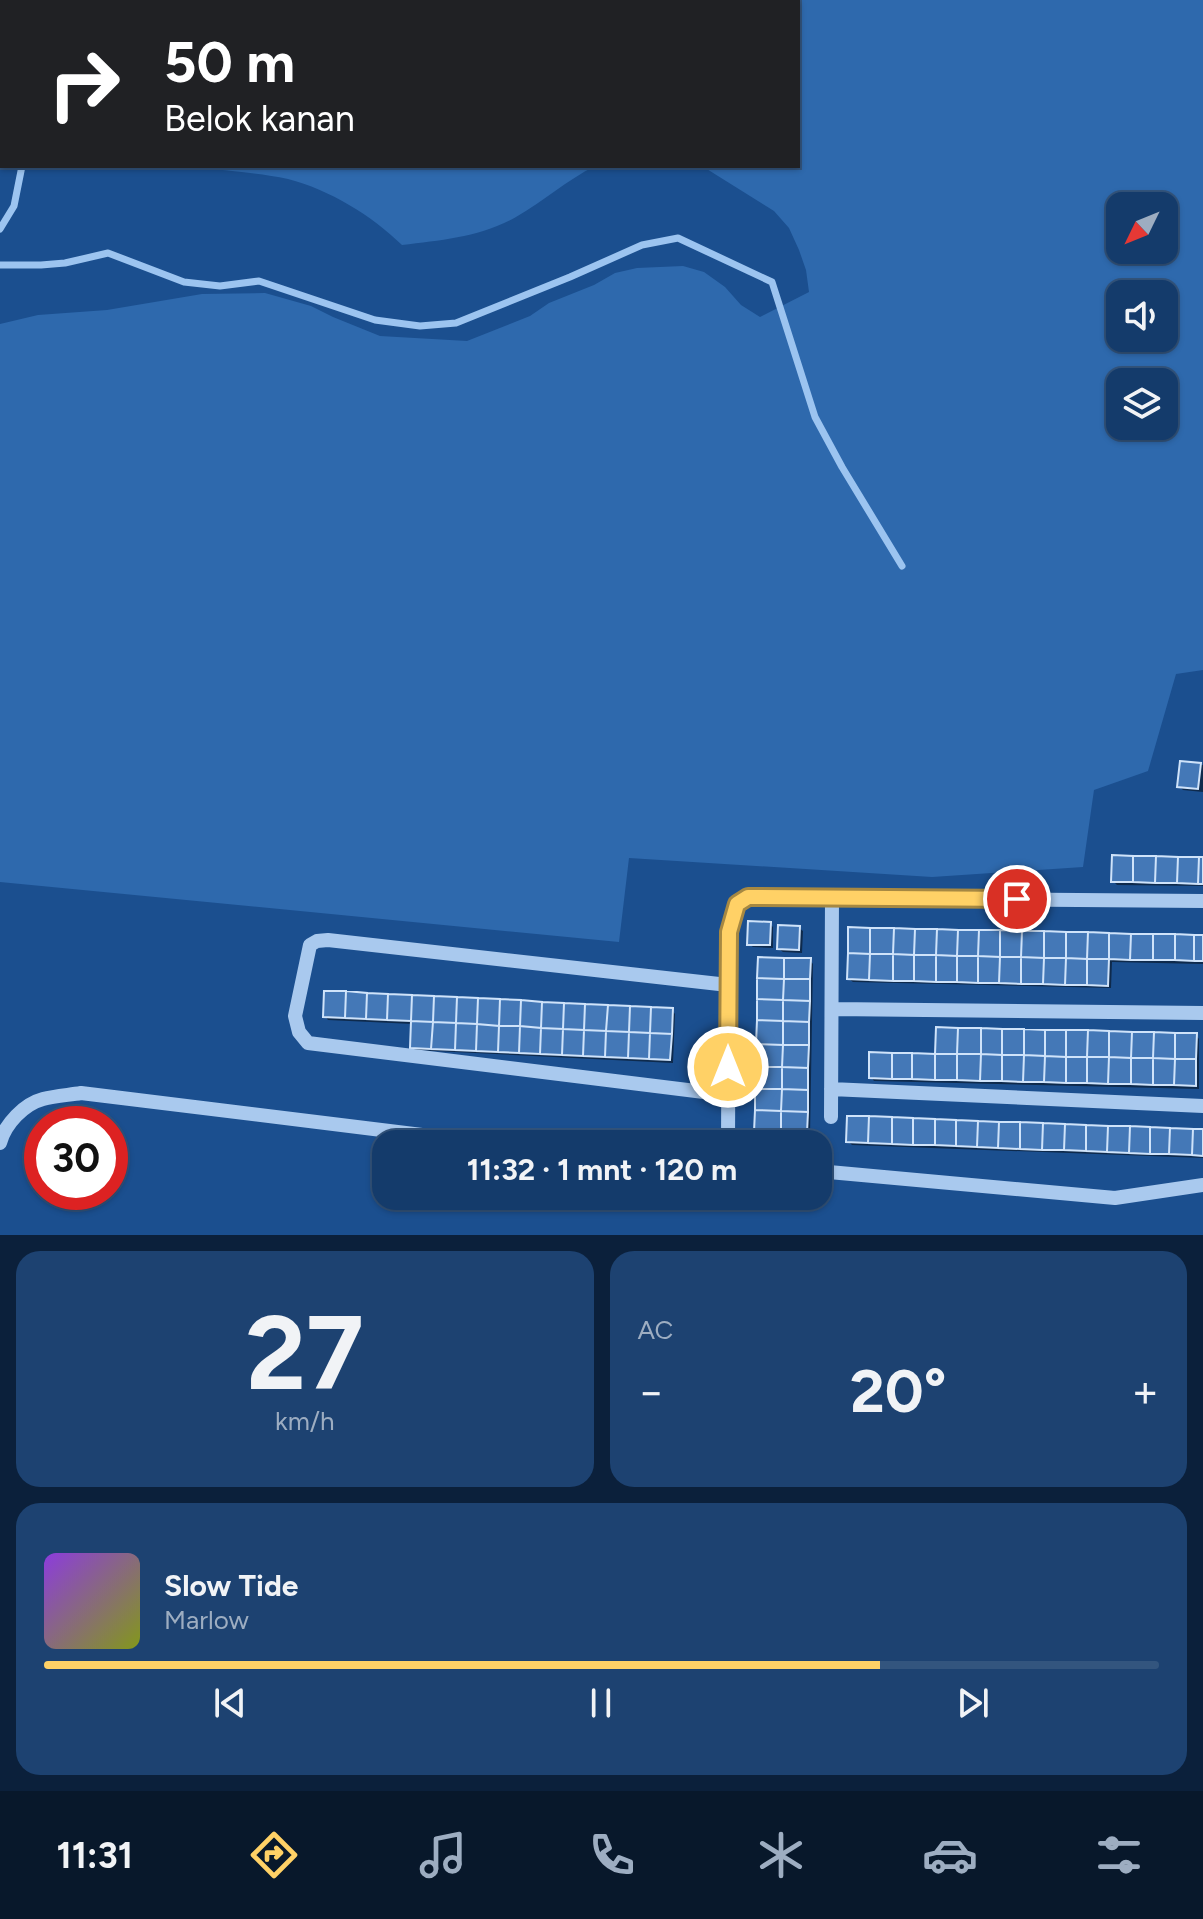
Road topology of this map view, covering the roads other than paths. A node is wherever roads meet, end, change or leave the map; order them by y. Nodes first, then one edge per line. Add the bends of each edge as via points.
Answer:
1 (832, 898) junction
2 (1203, 901) edge
3 (728, 985) junction
4 (833, 1009) junction
5 (1203, 1013) edge
6 (831, 1089) junction
7 (728, 1095) junction
8 (1203, 1106) edge
9 (831, 1117) dead end
10 (381, 1130) edge
11 (728, 1130) edge
12 (0, 1143) edge
13 (832, 1172) edge
14 (1203, 1185) edge

1 - 2 street
1 - 3 street via 748,897 737,904 729,932
1 - 4 street
3 - 7 street
3 - 7 street via 328,940 310,945 295,1016 308,1043
4 - 5 street
4 - 6 street
6 - 8 street
6 - 9 street
7 - 11 street
10 - 12 street via 81,1093 40,1100 15,1116
13 - 14 street via 1115,1198

